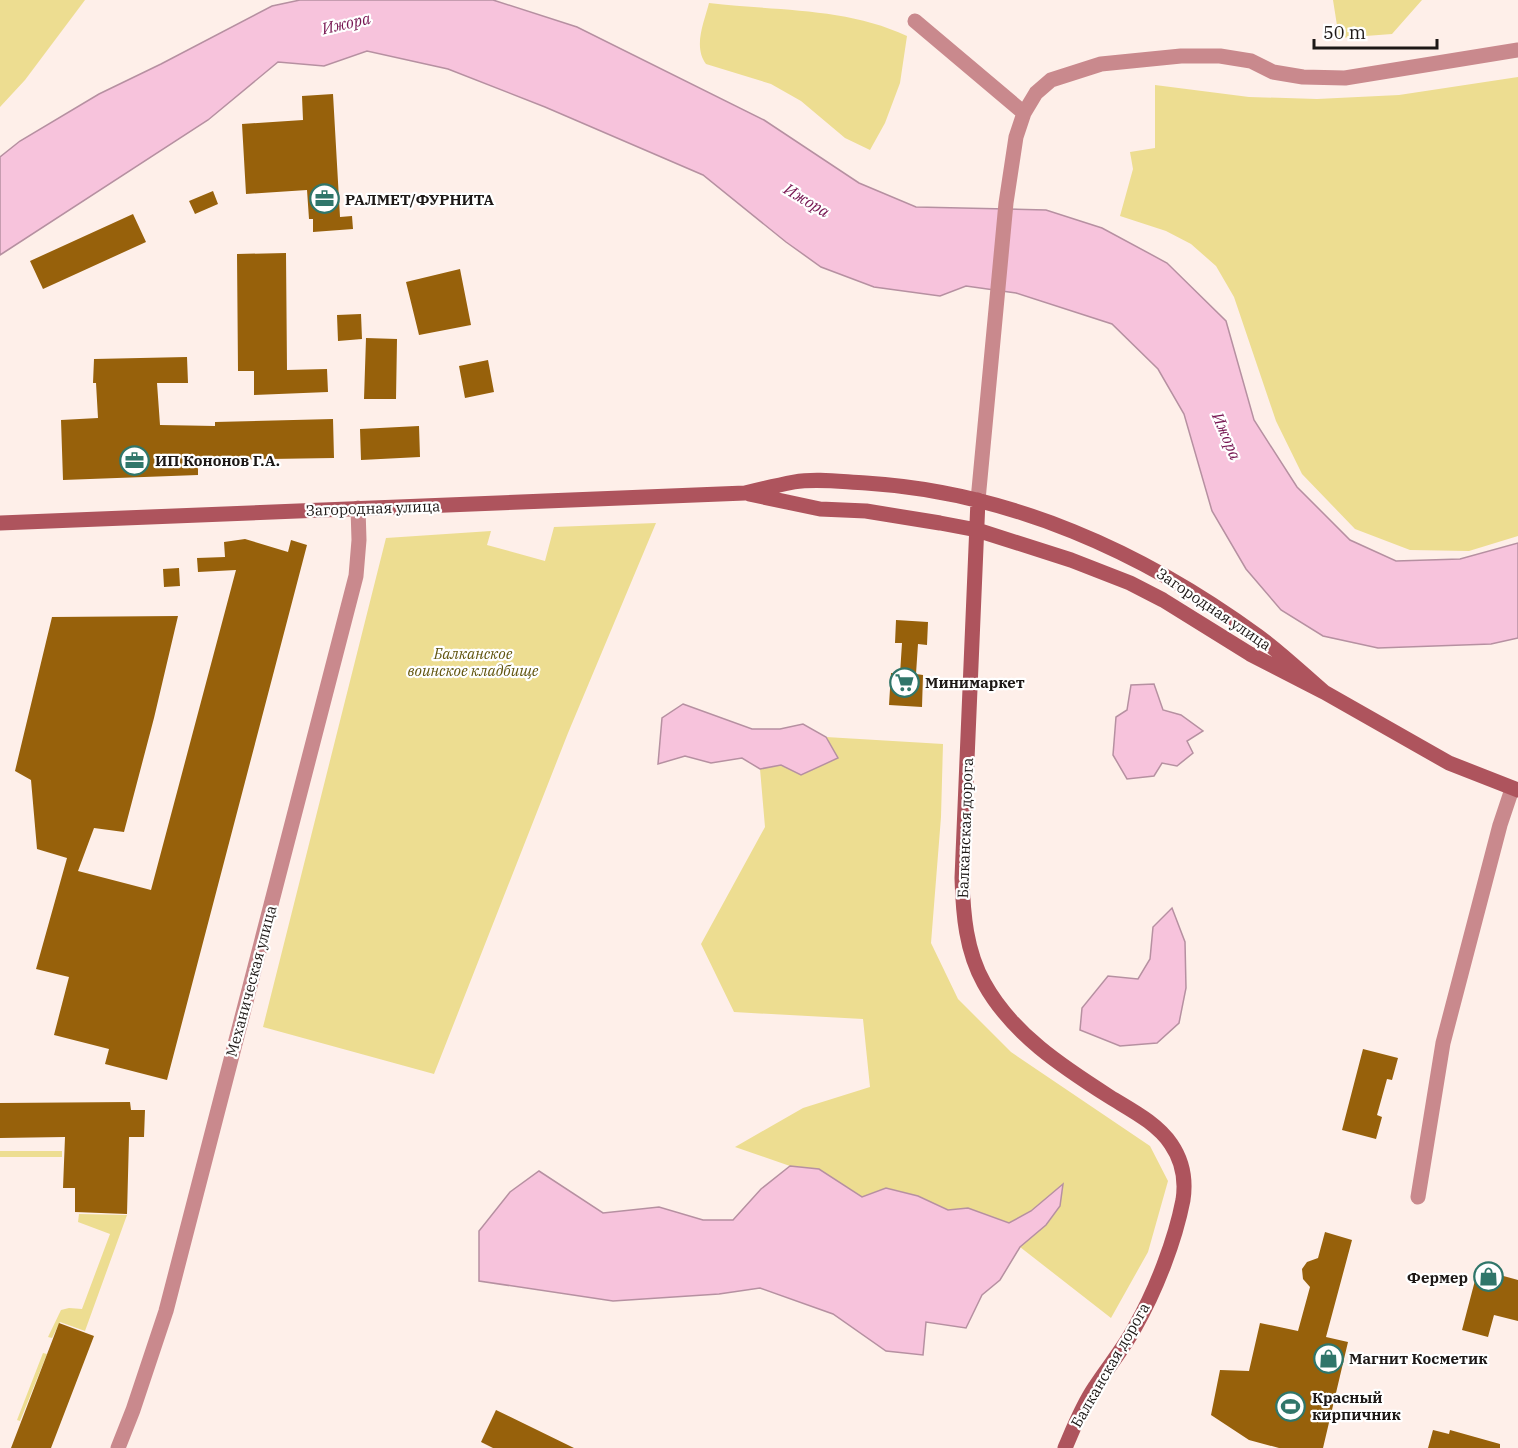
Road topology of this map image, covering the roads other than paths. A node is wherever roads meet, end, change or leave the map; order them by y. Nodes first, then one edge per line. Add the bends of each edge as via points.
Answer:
1 (915, 21) dead end
2 (1518, 50) edge
3 (1024, 113) junction
4 (745, 493) junction
5 (978, 500) junction
6 (358, 508) junction
7 (0, 523) edge
8 (977, 530) junction
9 (1324, 692) junction
10 (1515, 789) edge
11 (1418, 1197) dead end
12 (118, 1448) edge
13 (1065, 1448) edge

1 - 3 street
2 - 3 street, Балканская дорога via 1346,78 1274,72 1251,61 1220,56 1101,64 1051,80 1035,93
3 - 5 street, Балканская дорога via 1006,202
4 - 5 main road, Загородная улица via 796,482 832,481 889,484
4 - 6 main road, Загородная улица
4 - 8 main road, Загородная улица via 820,509 901,516
5 - 8 main road, Балканская дорога
5 - 9 main road, Загородная улица via 1078,532 1147,565 1259,637
6 - 7 main road, Загородная улица
6 - 12 street, Механическая улица via 358,556 351,599 166,1311
8 - 9 main road, Загородная улица via 1130,584
8 - 13 main road, Балканская дорога via 962,878 970,950 984,983 1022,1032 1072,1073 1152,1124 1171,1143 1183,1169 1183,1198 1155,1286 1135,1327 1093,1389
9 - 10 main road, Загородная улица via 1449,763
10 - 11 street via 1500,825 1443,1043

